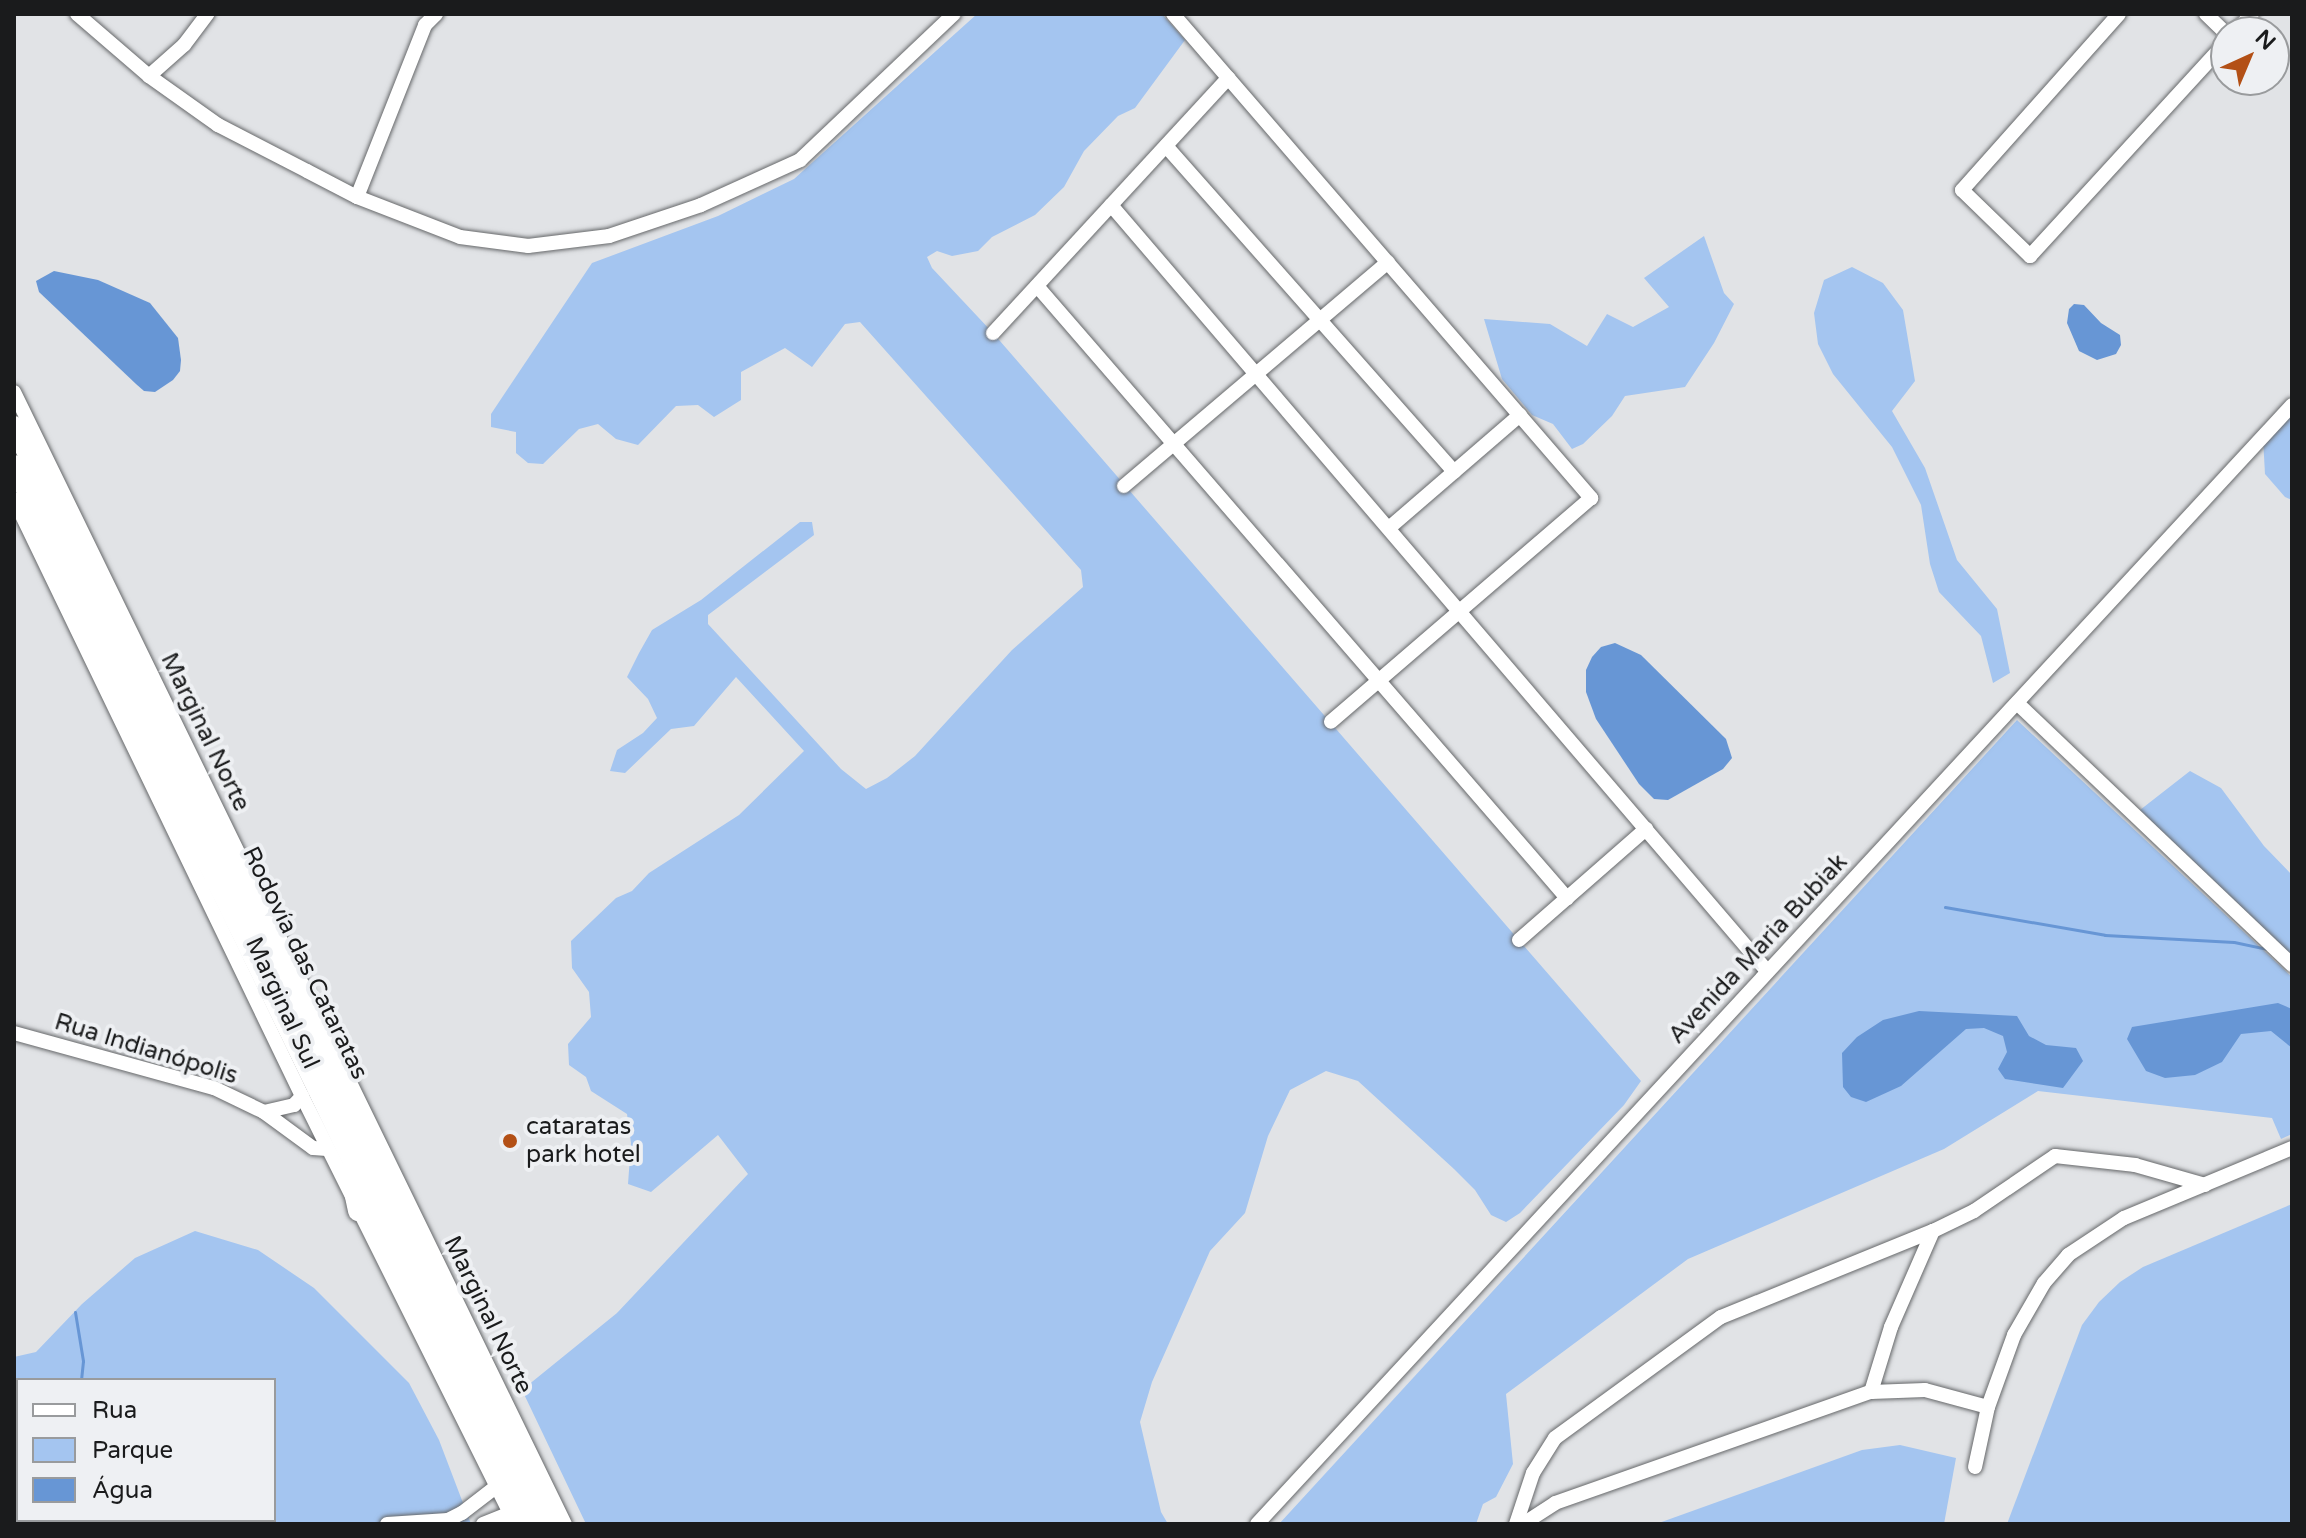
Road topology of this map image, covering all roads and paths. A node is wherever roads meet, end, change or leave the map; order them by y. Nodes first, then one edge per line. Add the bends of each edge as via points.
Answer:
1 (77, 14) edge
2 (207, 14) edge
3 (436, 14) edge
4 (1173, 14) edge
5 (2119, 14) edge
6 (945, 17) edge
7 (2210, 59) edge
8 (149, 76) junction
9 (1228, 78) junction
10 (1166, 146) junction
11 (357, 197) junction
12 (1111, 205) junction
13 (1388, 262) junction
14 (1037, 286) junction
15 (1320, 320) junction
16 (993, 333) dead end
17 (1258, 373) junction
18 (14, 392) edge
19 (2292, 405) edge
20 (1520, 415) junction
21 (14, 426) edge
22 (1174, 444) junction
23 (14, 465) edge
24 (1454, 472) junction
25 (1124, 486) dead end
26 (14, 499) edge
27 (1389, 528) junction
28 (1460, 611) junction
29 (1379, 680) junction
30 (2017, 703) junction
31 (1331, 722) dead end
32 (1646, 829) junction
33 (1567, 898) junction
34 (1519, 940) dead end
35 (2292, 965) edge
36 (1767, 971) junction
37 (14, 1033) edge
38 (327, 1069) junction
39 (302, 1096) junction
40 (264, 1112) junction
41 (372, 1125) junction
42 (335, 1145) junction
43 (2292, 1148) edge
44 (2205, 1185) junction
45 (358, 1211) joint
46 (1933, 1231) junction
47 (1871, 1392) junction
48 (1988, 1407) junction
49 (1975, 1467) dead end
50 (497, 1486) junction
51 (512, 1518) edge
52 (387, 1524) edge
53 (483, 1524) edge
54 (529, 1524) edge
55 (548, 1524) edge
56 (565, 1524) edge
57 (1257, 1524) edge
58 (1516, 1524) edge
59 (1523, 1524) edge

1 - 8 street
2 - 8 street via 184,45
3 - 11 street via 425,25
4 - 9 street
5 - 7 street via 1962,190 2030,256
6 - 11 street via 800,160 701,205 609,236 528,246 460,237
8 - 11 street via 218,125
9 - 10 street
9 - 13 street
10 - 12 street
10 - 15 street
12 - 14 street
12 - 17 street
13 - 15 street
13 - 20 street
14 - 16 street
14 - 22 street
15 - 17 street
15 - 24 street
17 - 22 street
17 - 27 street
18 - 41 street, Marginal Norte
19 - 30 street, Avenida Maria Bubiak
20 - 24 street
20 - 28 street via 1591,498
21 - 38 highway, Rodovía das Cataratas
22 - 25 street
22 - 29 street
23 - 42 highway, Rodovía das Cataratas
24 - 27 street
26 - 39 street, Marginal Sul
27 - 28 street
28 - 29 street
28 - 32 street
29 - 31 street
29 - 33 street
30 - 35 street
30 - 36 street, Avenida Maria Bubiak
32 - 33 street
32 - 36 street
33 - 34 street
36 - 57 street, Avenida Maria Bubiak
37 - 40 street, Rua Indianópolis via 214,1088
38 - 41 highway
38 - 55 highway, Rodovía das Cataratas
39 - 40 street via 294,1105
39 - 42 street, Marginal Sul
40 - 42 street, Rua Indianópolis via 313,1148
41 - 56 street, Marginal Norte
42 - 45 highway
42 - 54 highway, Rodovía das Cataratas
43 - 44 street
44 - 46 street via 2135,1165 2055,1156 1974,1211
44 - 48 street via 2124,1218 2068,1255 2026,1311
45 - 50 street
46 - 47 street via 1891,1327
46 - 58 street via 1753,1302 1695,1334 1555,1438 1533,1473
47 - 48 street via 1925,1390
47 - 59 street via 1555,1503
48 - 49 street
50 - 51 street
50 - 52 street via 448,1520
51 - 53 street

